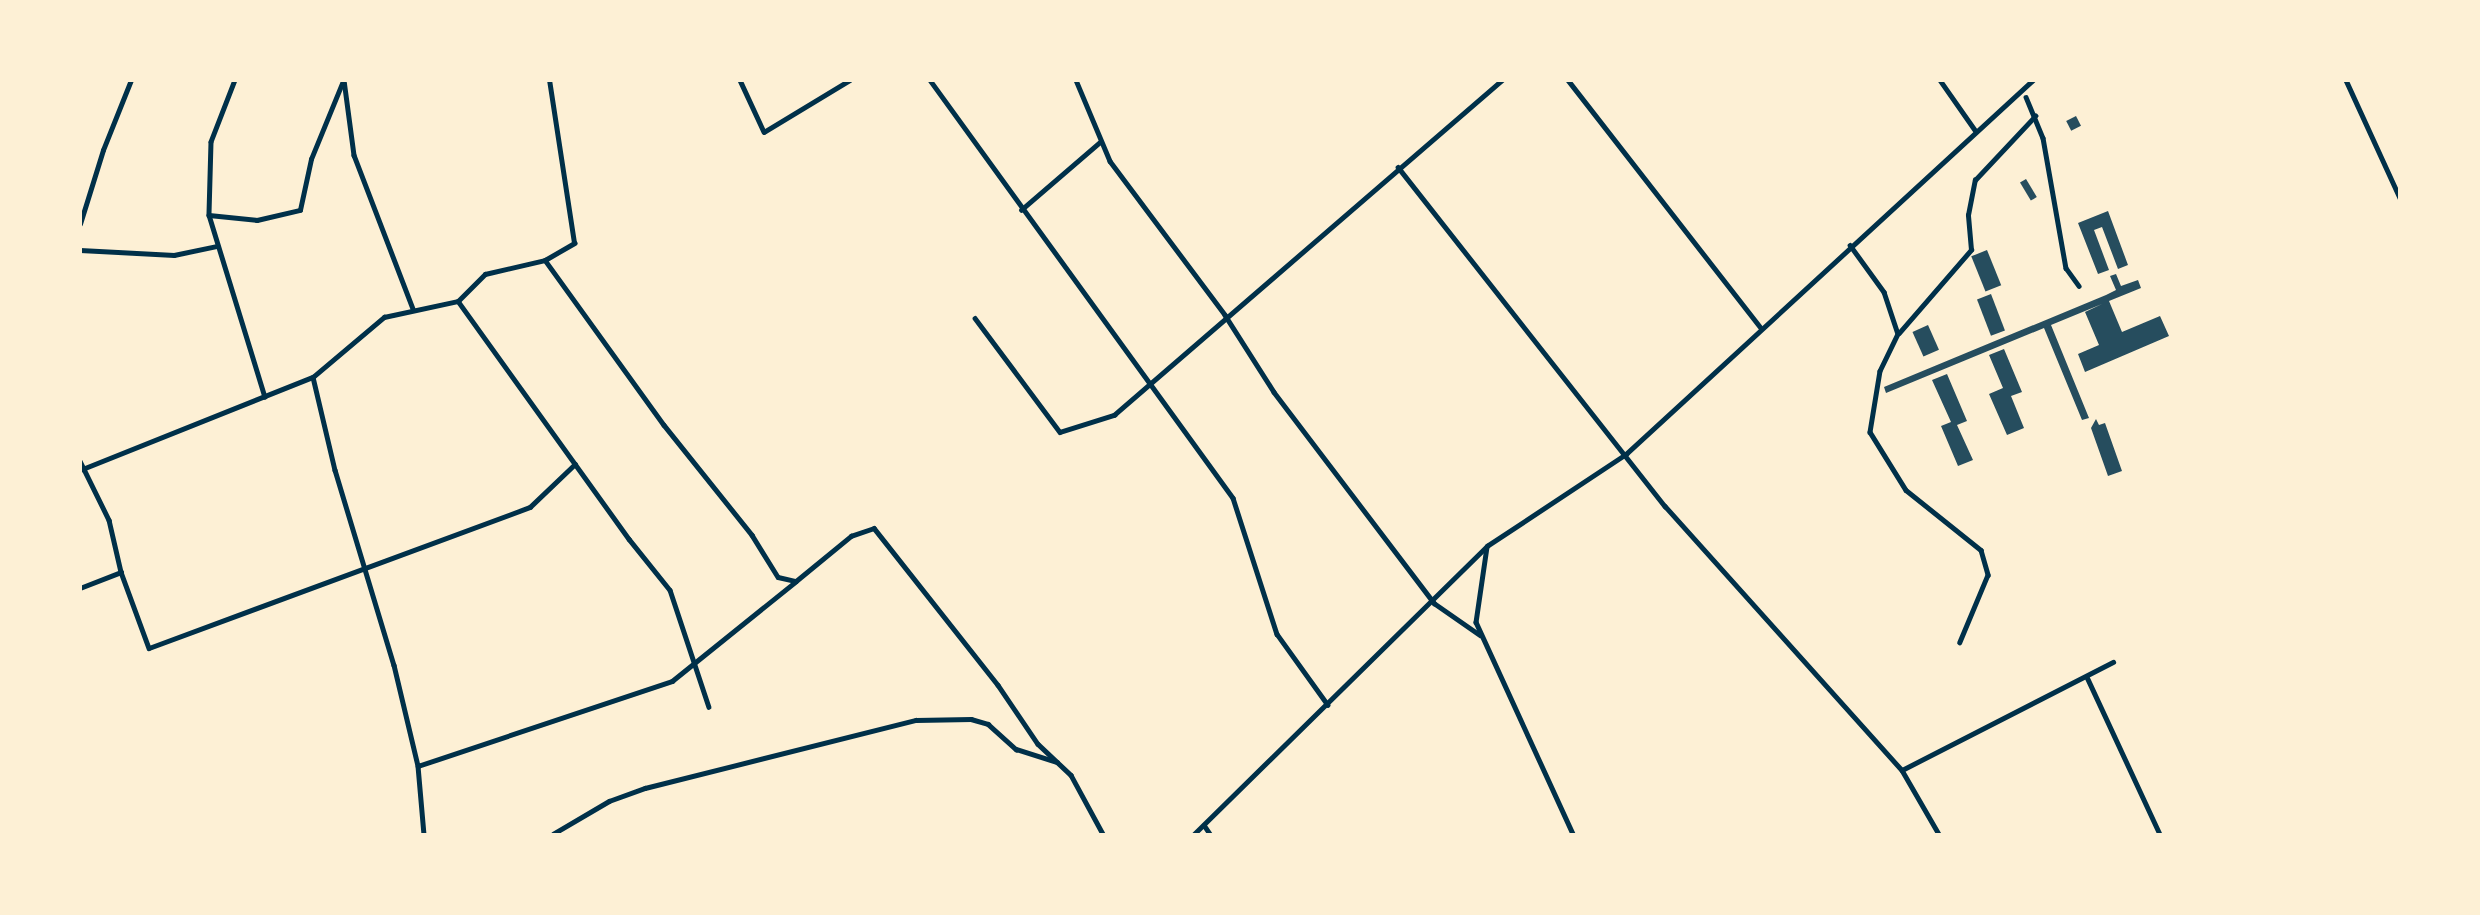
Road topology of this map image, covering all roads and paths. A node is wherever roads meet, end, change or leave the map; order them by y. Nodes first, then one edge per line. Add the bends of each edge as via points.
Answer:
1 (131, 80) edge
2 (235, 80) edge
3 (343, 80) edge
4 (549, 80) edge
5 (740, 80) edge
6 (850, 80) edge
7 (930, 80) edge
8 (1076, 80) edge
9 (1502, 80) edge
10 (1568, 80) edge
11 (1940, 80) edge
12 (2033, 80) edge
13 (2346, 80) edge
14 (2026, 97) dead end
15 (2035, 116) junction
16 (1975, 130) junction
17 (1099, 143) junction
18 (1398, 167) junction
19 (2399, 198) edge
20 (1021, 210) junction
21 (209, 215) junction
22 (80, 224) edge
23 (1850, 244) junction
24 (217, 246) junction
25 (80, 250) edge
26 (545, 260) junction
27 (2079, 285) dead end
28 (458, 302) junction
29 (413, 310) junction
30 (1225, 315) junction
31 (975, 318) dead end
32 (1760, 327) junction
33 (1898, 334) junction
34 (313, 377) junction
35 (1149, 385) junction
36 (265, 397) junction
37 (1626, 454) junction
38 (80, 461) edge
39 (575, 464) junction
40 (82, 469) edge
41 (1488, 546) junction
42 (366, 571) junction
43 (121, 572) junction
44 (796, 581) junction
45 (80, 588) edge
46 (1434, 603) junction
47 (1480, 635) junction
48 (1960, 642) dead end
49 (694, 662) junction
50 (2113, 662) dead end
51 (2087, 677) junction
52 (1328, 705) junction
53 (709, 707) dead end
54 (1061, 763) junction
55 (418, 766) junction
56 (1902, 770) junction
57 (1204, 825) junction
58 (424, 835) edge
59 (553, 835) edge
60 (1103, 835) edge
61 (1194, 835) edge
62 (1210, 835) edge
63 (1573, 835) edge
64 (1939, 835) edge
65 (2160, 835) edge

1 - 22 street
2 - 21 street via 211,142
3 - 21 street via 311,159 300,211 257,220
3 - 29 street via 354,155
4 - 26 street via 574,243
5 - 6 street via 764,132
7 - 20 street
8 - 17 street
9 - 18 street
10 - 32 street
11 - 16 street
12 - 16 street
13 - 19 street
14 - 15 street
15 - 27 street via 2066,268
15 - 33 street via 1975,180 1968,215 1971,250
16 - 23 street
17 - 20 street
17 - 30 street
18 - 30 street
18 - 37 street
20 - 35 street
21 - 24 street
23 - 32 street
23 - 33 street via 1884,292
24 - 25 street via 174,255
24 - 36 street
26 - 28 street via 485,274
26 - 44 street via 664,425 752,535 778,577
28 - 29 street
28 - 39 street
29 - 34 street via 384,317
30 - 35 street
30 - 46 street via 1274,392
31 - 35 street via 1060,432 1114,415
32 - 37 street
33 - 48 street via 1880,371 1870,432 1906,489 1981,550 1988,575
34 - 36 street
34 - 42 street
35 - 52 street via 1233,498 1278,634
36 - 40 street
37 - 41 street
37 - 56 street via 1692,537
38 - 40 street
39 - 42 street via 530,507
39 - 49 street via 670,590
40 - 43 street via 109,520
41 - 46 street
41 - 47 street via 1475,610
42 - 43 street via 149,648
42 - 55 street
43 - 45 street
44 - 49 street
44 - 54 street via 851,536 874,528 998,685 1032,736
46 - 47 street
46 - 52 street
47 - 63 street
49 - 53 street
49 - 55 street via 672,681
50 - 51 street
51 - 56 street
51 - 65 street
52 - 57 street
54 - 59 street via 1016,749 988,724 916,720 645,788 609,801
54 - 60 street
55 - 58 street
56 - 64 street
57 - 61 street
57 - 62 street

